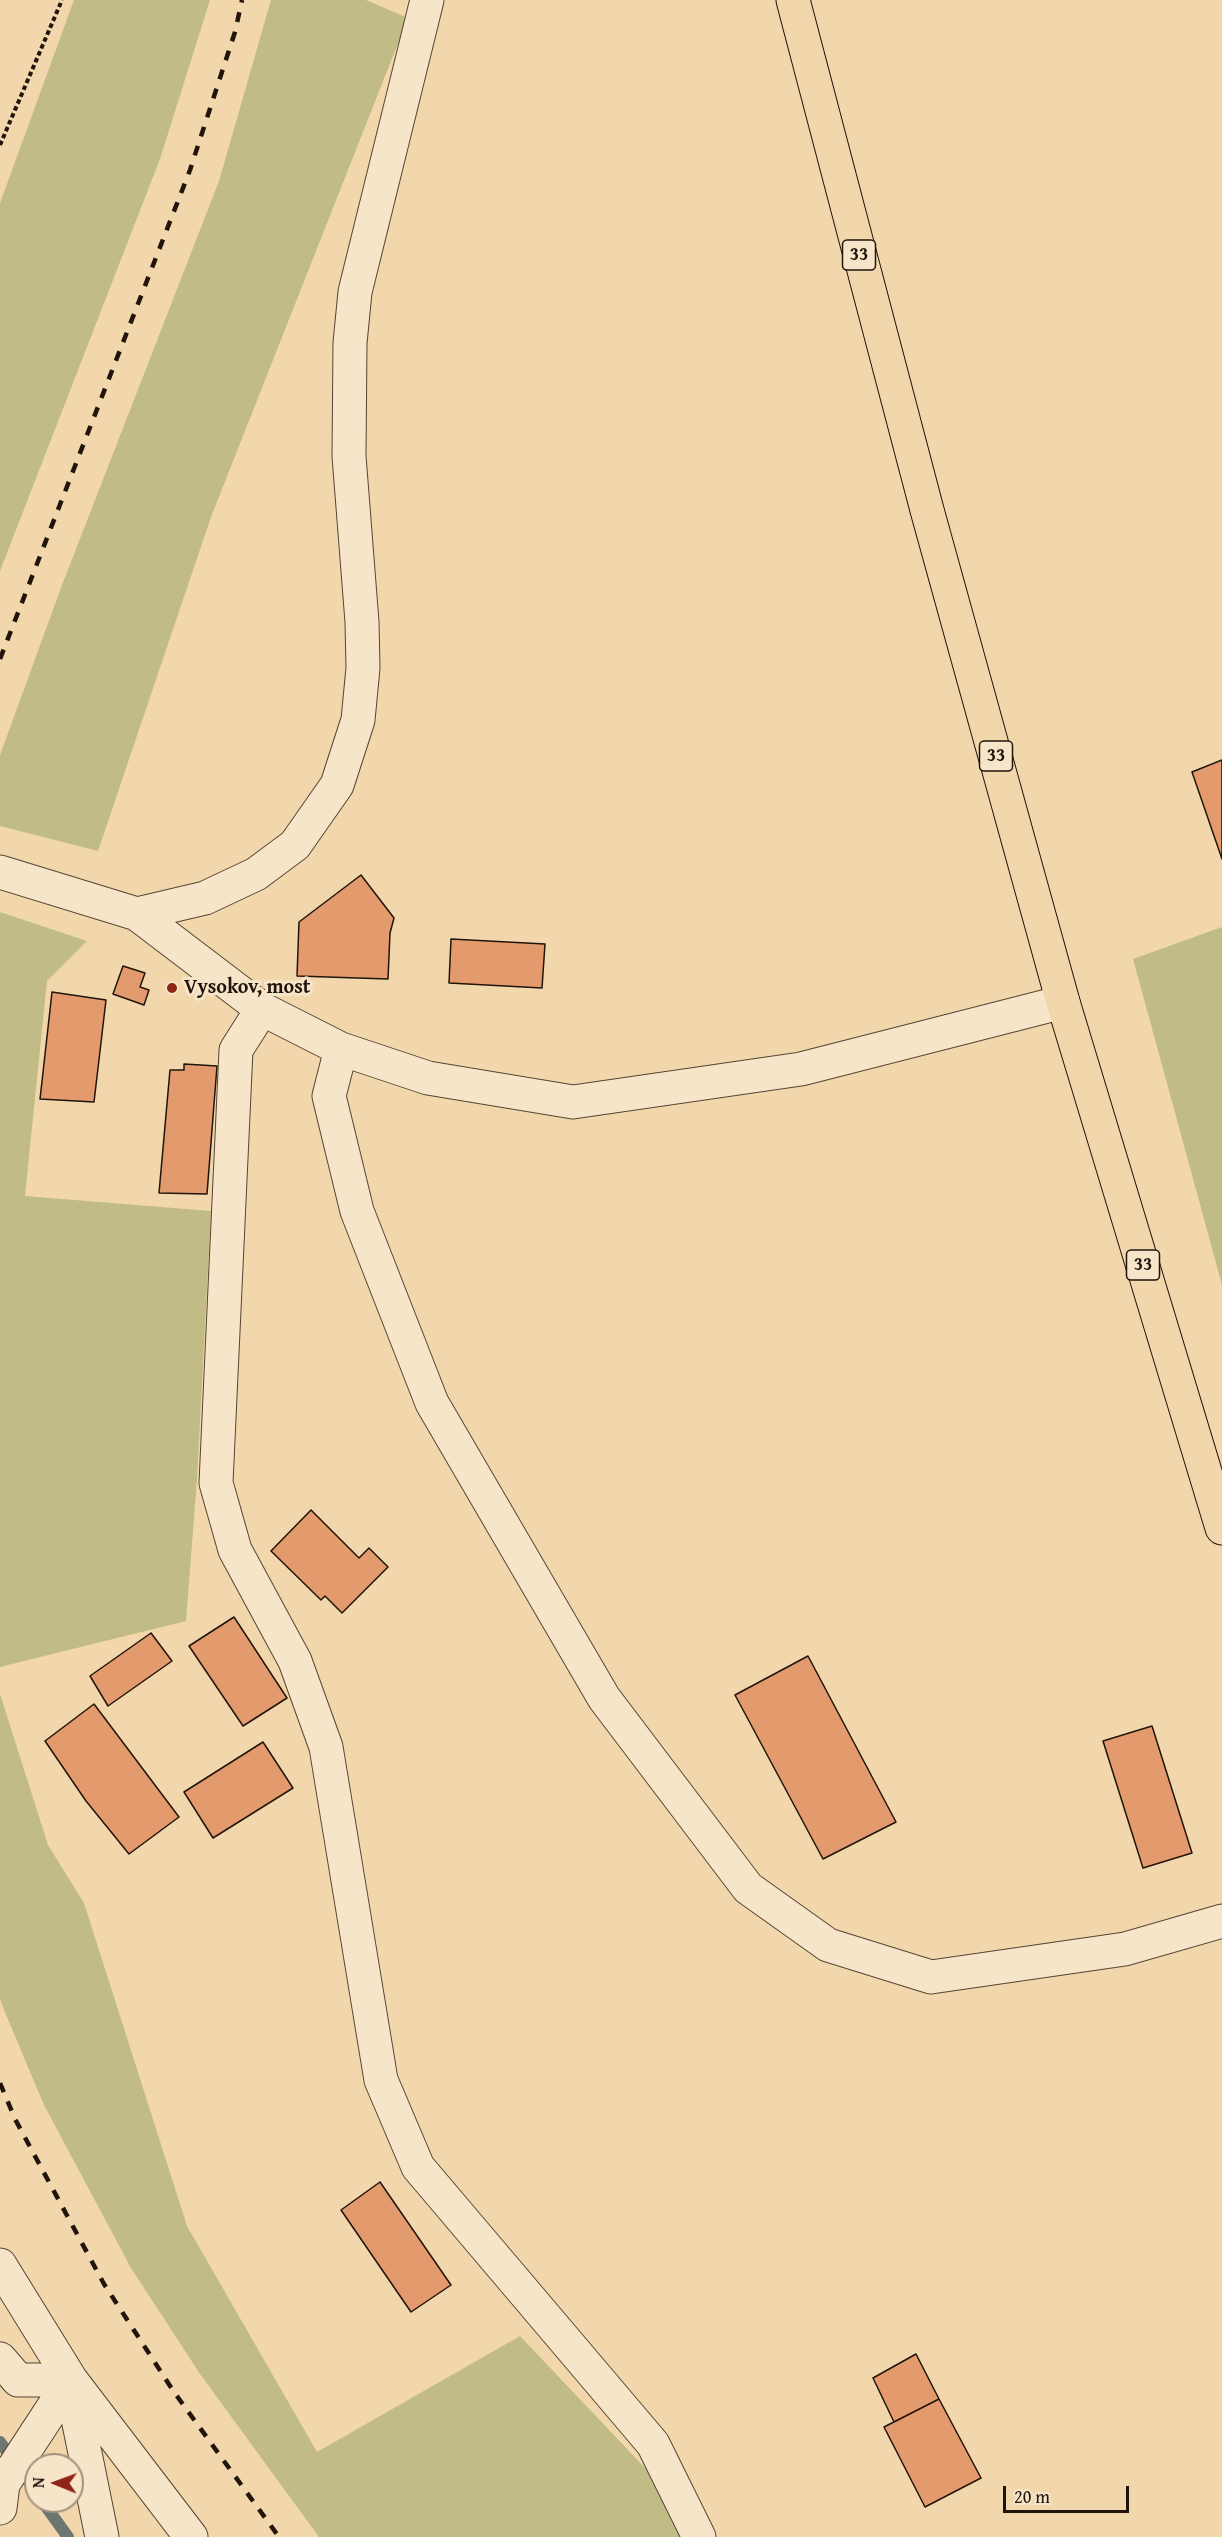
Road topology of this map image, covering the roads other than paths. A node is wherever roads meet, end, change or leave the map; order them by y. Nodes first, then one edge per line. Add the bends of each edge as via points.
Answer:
1 (427, 0) edge
2 (793, 0) edge
3 (0, 872) edge
4 (137, 914) junction
5 (1063, 1002) junction
6 (262, 1009) junction
7 (341, 1049) junction
8 (1222, 1528) edge
9 (1222, 1921) edge
10 (0, 2265) edge
11 (0, 2359) edge
12 (70, 2380) junction
13 (0, 2508) edge
14 (102, 2537) edge
15 (190, 2537) edge
16 (699, 2537) edge

1 - 4 street via 354,292 349,456 362,622 358,720 337,786 294,845 256,874 205,898
2 - 5 main road, 33 via 924,498
3 - 4 street
4 - 6 street
5 - 7 street via 801,1069 573,1102 428,1078
5 - 8 main road, 33
6 - 7 street
6 - 16 street via 236,1050 216,1483 235,1550 295,1661 326,1747 381,2080 418,2166 653,2444
7 - 9 street via 329,1095 357,1211 432,1403 604,1698 748,1888 828,1945 931,1977 1125,1949
10 - 12 street
11 - 12 street via 18,2380
12 - 13 street via 3,2484
12 - 14 street
12 - 15 street

